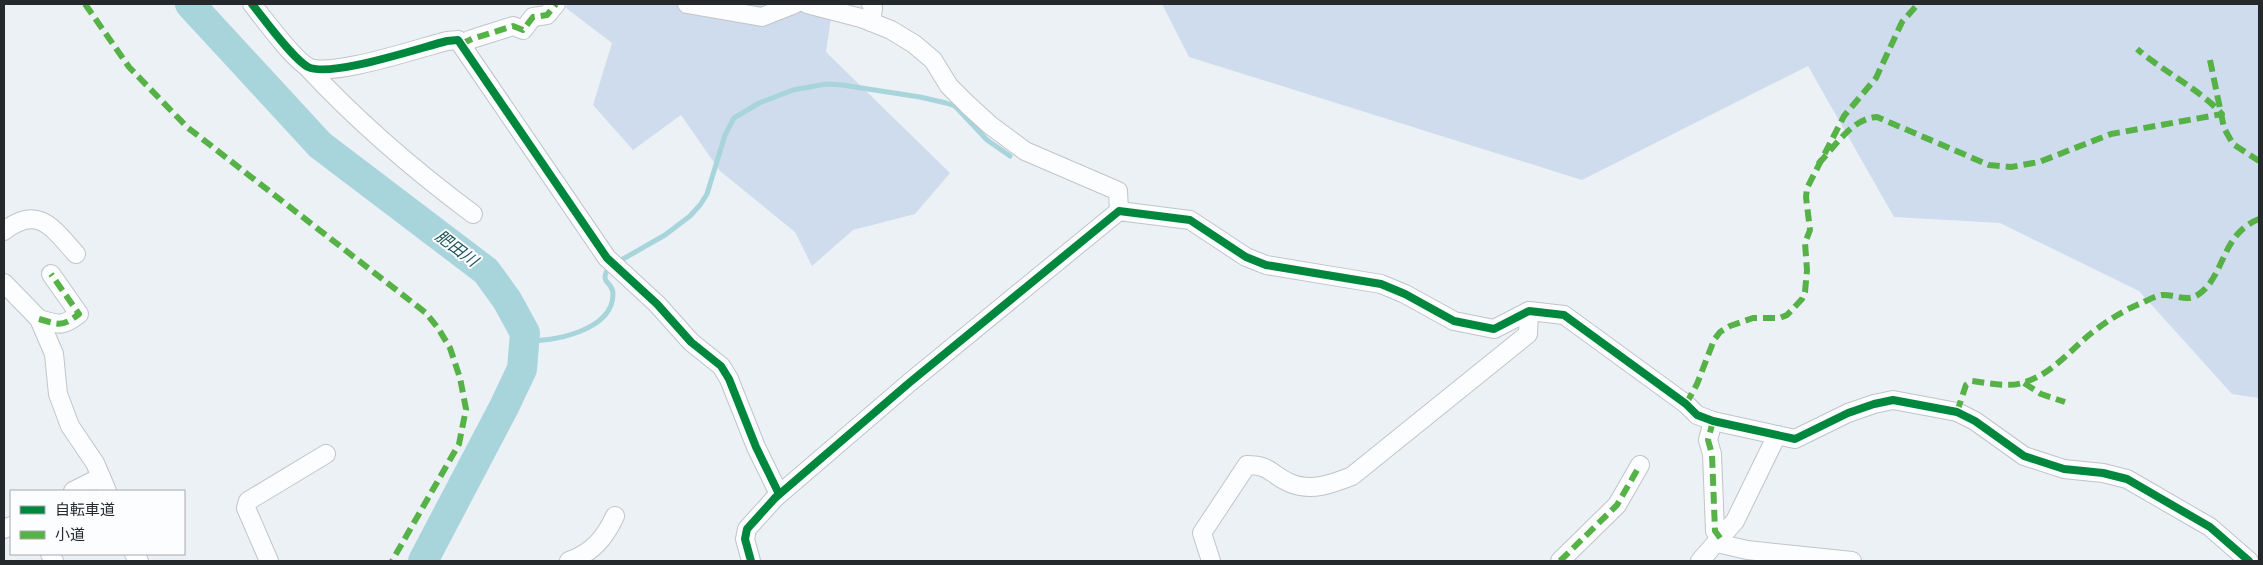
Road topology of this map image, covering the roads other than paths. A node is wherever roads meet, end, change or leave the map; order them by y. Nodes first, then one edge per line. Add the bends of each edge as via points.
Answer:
1 (252, 4) edge
2 (556, 4) edge
3 (687, 4) edge
4 (795, 4) edge
5 (807, 4) edge
6 (865, 12) edge
7 (461, 44) junction
8 (306, 66) junction
9 (1119, 211) junction
10 (474, 214) dead end
11 (4, 231) edge
12 (76, 254) dead end
13 (51, 274) dead end
14 (4, 284) edge
15 (1529, 311) junction
16 (40, 319) junction
17 (1712, 421) junction
18 (1777, 435) junction
19 (326, 454) dead end
20 (1640, 465) dead end
21 (104, 484) edge
22 (77, 490) edge
23 (775, 498) junction
24 (616, 516) dead end
25 (1719, 541) junction
26 (1790, 558) edge
27 (269, 561) edge
28 (569, 561) edge
29 (751, 561) edge
30 (1211, 561) edge
31 (1560, 561) edge
32 (1700, 561) edge
33 (1852, 561) edge
34 (2249, 561) edge

1 - 8 street
2 - 7 street via 547,14 533,17 523,30 512,26
3 - 4 street via 762,17
5 - 6 street
6 - 9 street via 933,60 949,86 968,105 1025,151 1118,191
7 - 8 street via 458,40 447,41 332,70
7 - 23 street via 607,258 657,304 691,342 721,366 779,494
8 - 10 street via 393,148
9 - 15 street via 1190,220 1246,257 1266,266 1381,284 1454,321 1494,329
9 - 23 street
11 - 12 street via 22,219 41,221 50,224
13 - 16 street via 79,314 60,325
14 - 16 street
15 - 17 street via 1564,315 1697,414
15 - 30 street via 1528,334 1352,476 1320,488 1291,484 1262,465 1247,465 1202,533
16 - 21 street via 54,354 58,394 70,426
17 - 18 street
17 - 25 street via 1708,440
18 - 25 street via 1736,521
18 - 34 street via 1796,439 1848,413 1893,400 1957,412 2024,456 2064,469 2127,479 2210,527
19 - 27 street via 248,501 246,508
20 - 31 street via 1617,505
21 - 22 street
23 - 29 street via 746,529 745,539
24 - 28 street via 601,542 590,552
25 - 26 street
25 - 32 street
26 - 33 street

